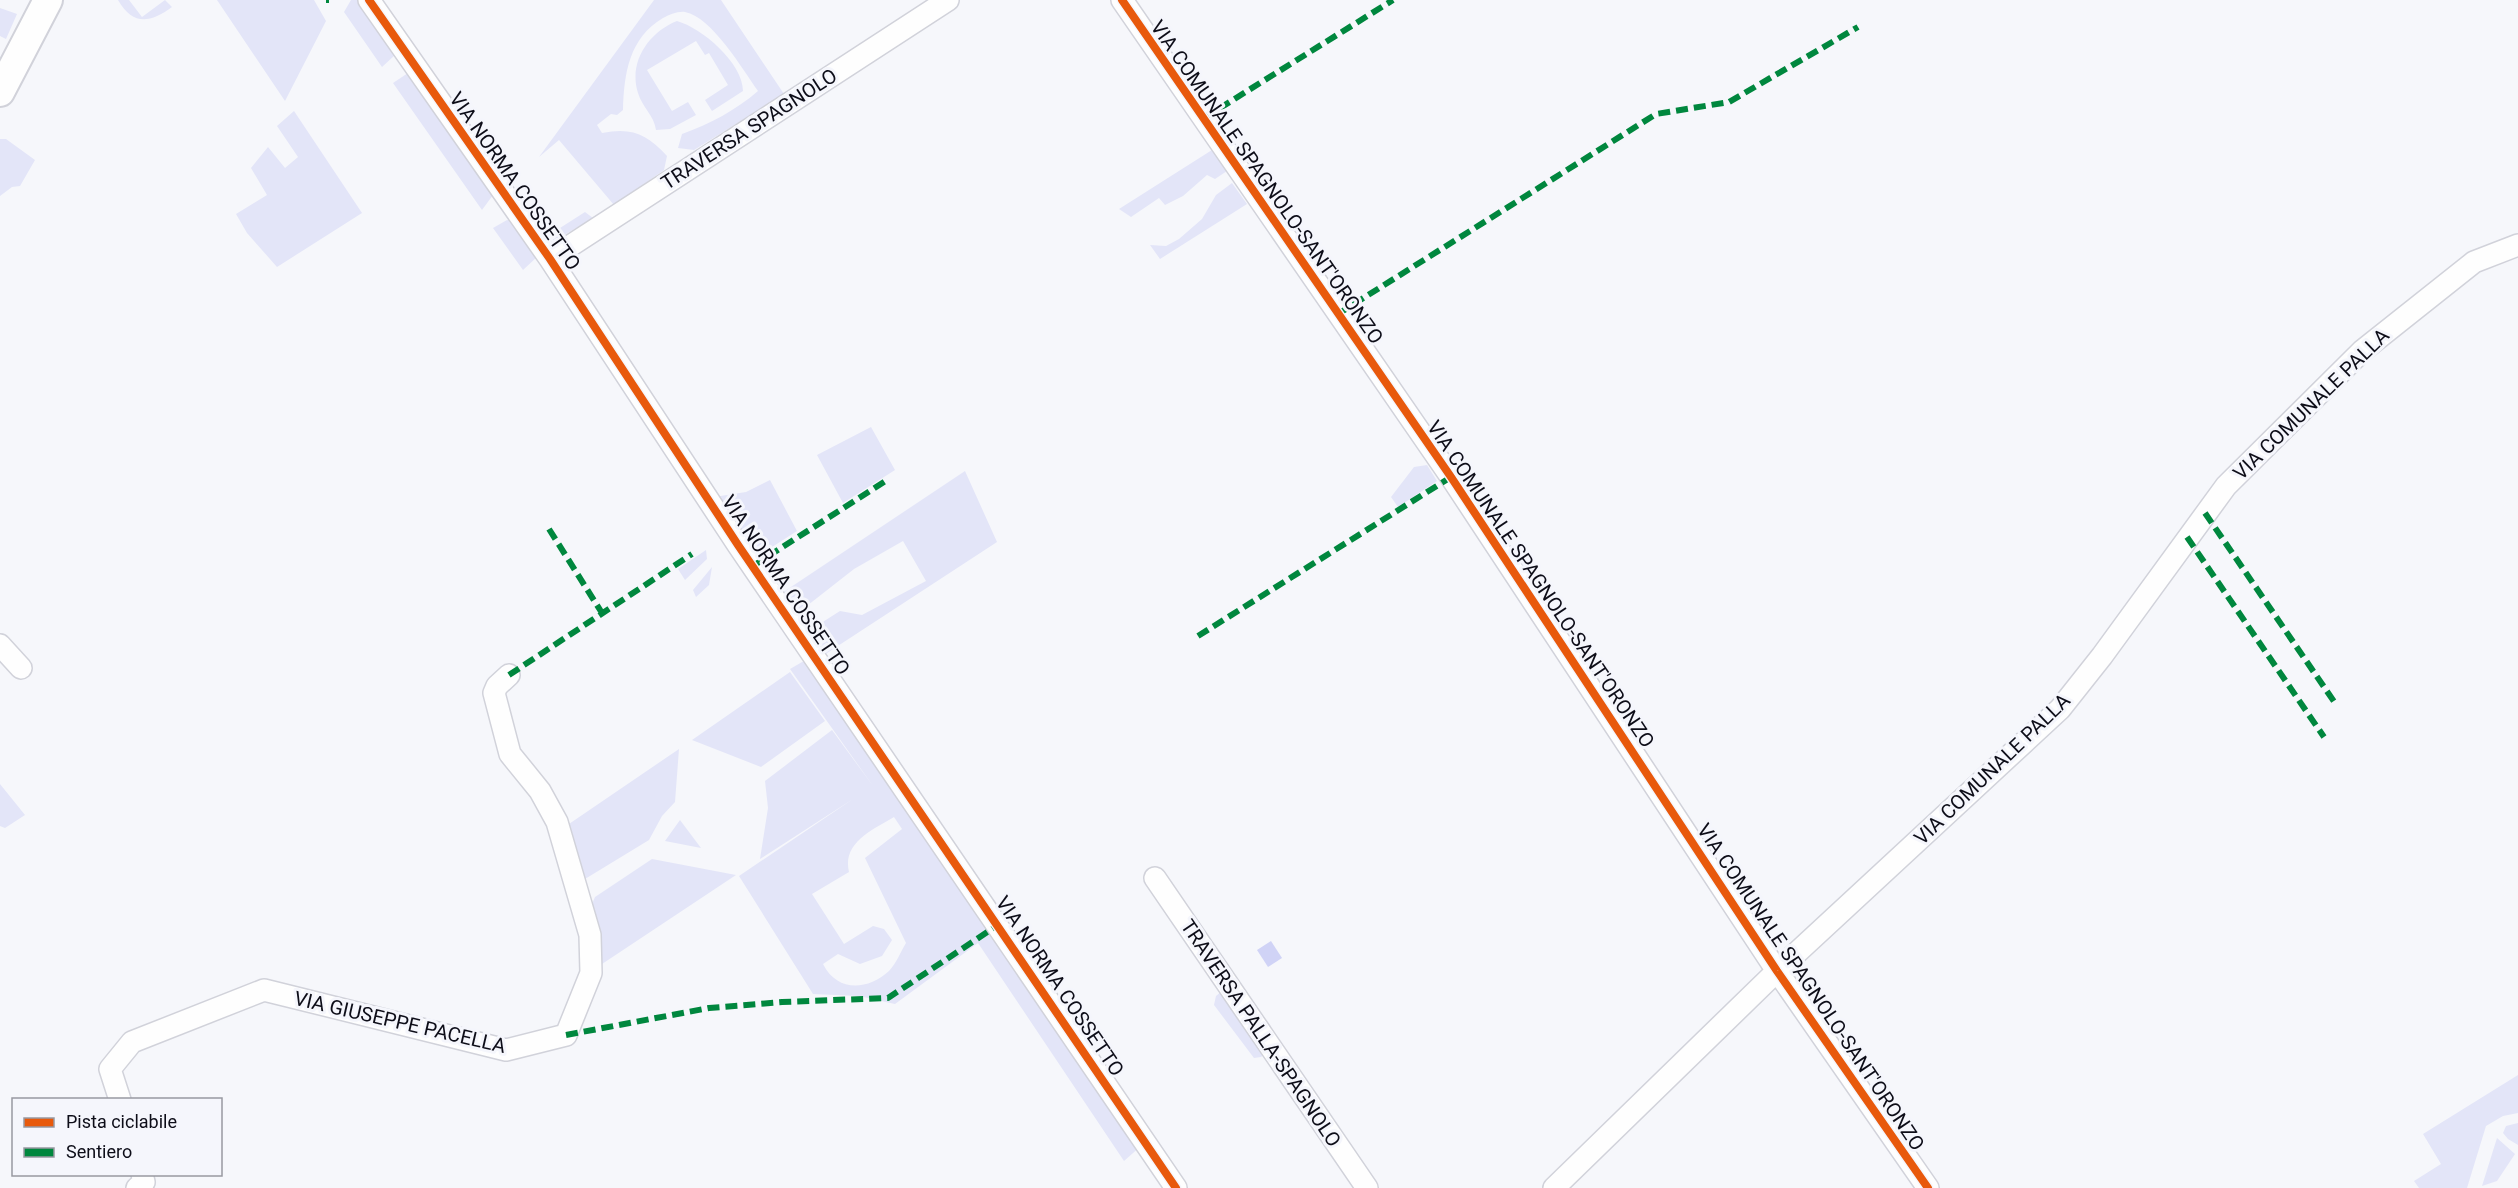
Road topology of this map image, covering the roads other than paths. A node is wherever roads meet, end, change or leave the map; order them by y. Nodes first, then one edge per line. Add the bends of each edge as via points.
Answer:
1 (48, 0) edge
2 (369, 0) edge
3 (948, 0) edge
4 (1122, 0) edge
5 (0, 92) edge
6 (2518, 245) edge
7 (550, 259) junction
8 (0, 645) edge
9 (21, 668) dead end
10 (509, 675) dead end
11 (1155, 878) dead end
12 (1777, 970) junction
13 (119, 1098) edge
14 (142, 1176) edge
15 (137, 1188) edge
16 (1176, 1188) edge
17 (1367, 1188) edge
18 (1554, 1188) edge
19 (1928, 1188) edge

1 - 5 street
2 - 7 street, VIA NORMA COSSETTO
3 - 7 street, TRAVERSA SPAGNOLO
4 - 12 street, VIA COMUNALE SPAGNOLO-SANT'ORONZO via 1451,477
6 - 12 street, VIA COMUNALE PALLA via 2474,262 2362,351 2226,486 2060,709
7 - 16 street, VIA NORMA COSSETTO via 738,545
8 - 9 street
10 - 13 street, VIA GIUSEPPE PACELLA via 494,693 510,754 540,791 557,822 590,935 591,973 566,1035 506,1050 264,990 132,1042 110,1069
11 - 17 street, TRAVERSA PALLA-SPAGNOLO
12 - 18 street, VIA COMUNALE PALLA
12 - 19 street, VIA COMUNALE SPAGNOLO-SANT'ORONZO
14 - 15 street via 144,1182

